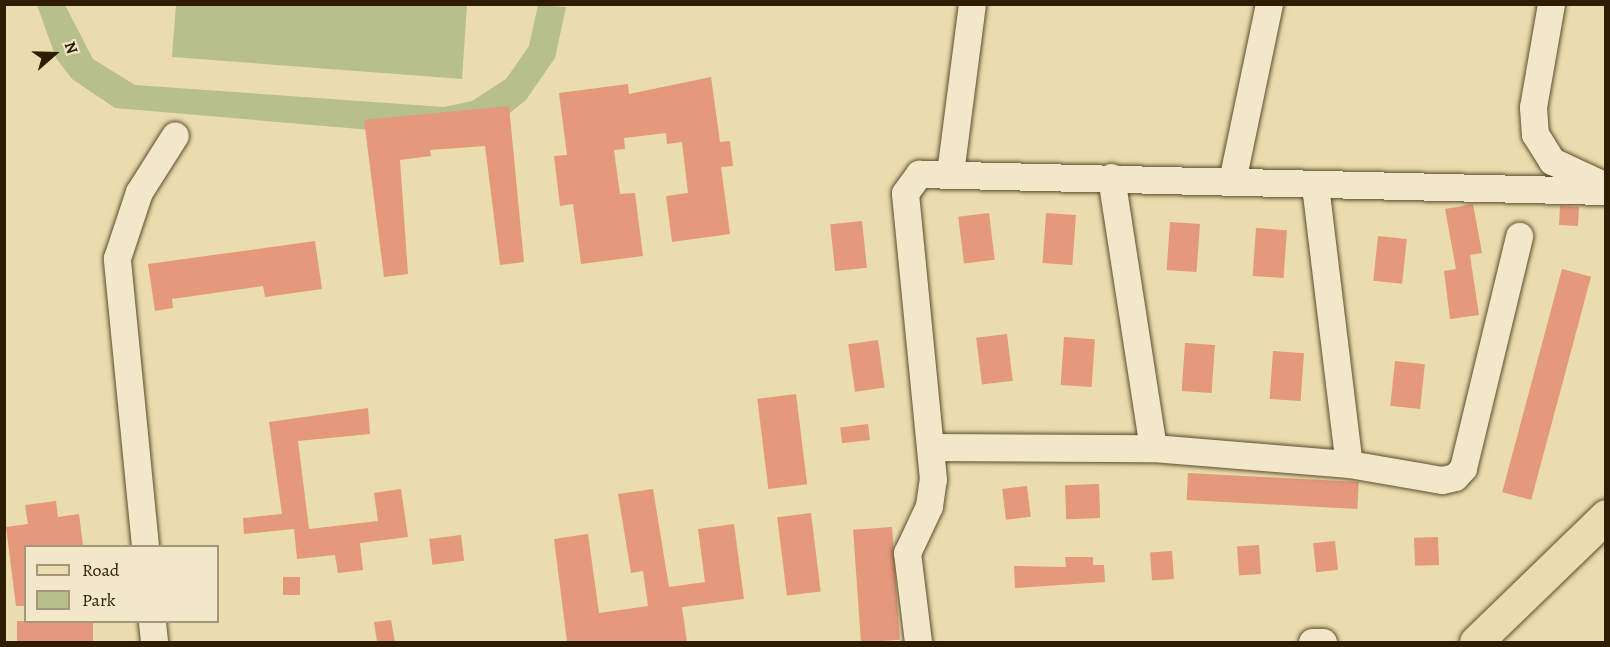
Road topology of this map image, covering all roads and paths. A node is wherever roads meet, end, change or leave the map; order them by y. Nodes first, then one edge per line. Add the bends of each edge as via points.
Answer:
1 (972, 4) edge
2 (1269, 4) edge
3 (1551, 4) edge
4 (175, 135) dead end
5 (950, 173) junction
6 (1111, 177) junction
7 (1232, 181) junction
8 (1315, 185) junction
9 (1605, 185) edge
10 (1605, 191) edge
11 (1519, 236) dead end
12 (930, 447) junction
13 (1153, 448) junction
14 (1349, 464) junction
15 (1605, 516) edge
16 (145, 545) edge
17 (152, 623) edge
18 (154, 642) edge
19 (918, 642) edge
20 (1312, 642) edge
21 (1323, 642) edge
22 (1476, 642) edge

1 - 5 street
2 - 7 street
3 - 9 street via 1533,107 1535,134 1552,160
4 - 16 street via 139,192 117,258
5 - 6 street
5 - 12 street via 919,174 905,193
6 - 7 street
6 - 13 street
7 - 8 street
8 - 10 street
8 - 14 street
11 - 14 street via 1463,468 1442,480
12 - 13 street
12 - 19 street via 932,493 907,553
13 - 14 street
15 - 22 main road
17 - 18 street
20 - 21 street

